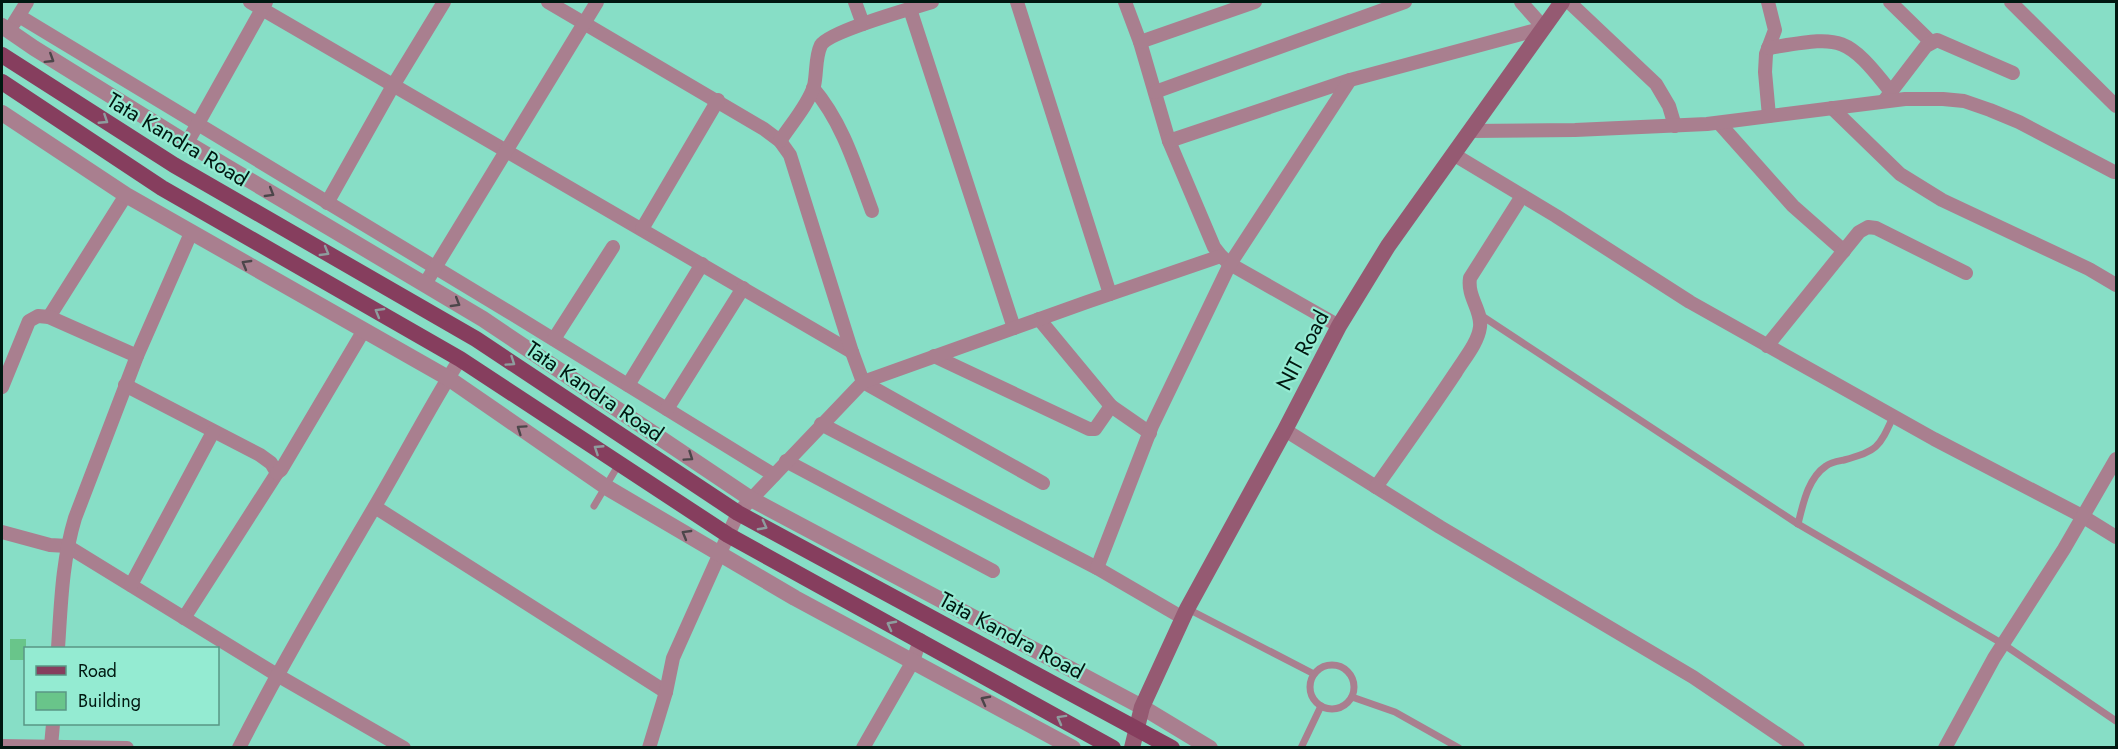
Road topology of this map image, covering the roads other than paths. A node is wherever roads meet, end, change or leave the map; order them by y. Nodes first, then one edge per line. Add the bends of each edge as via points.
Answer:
1 (27, 2) edge
2 (444, 2) edge
3 (548, 2) edge
4 (597, 2) edge
5 (855, 2) edge
6 (932, 2) edge
7 (1017, 2) edge
8 (1125, 2) edge
9 (1255, 2) edge
10 (1406, 2) edge
11 (1521, 2) edge
12 (1562, 2) edge
13 (1569, 2) edge
14 (1768, 2) edge
15 (1890, 2) edge
16 (2011, 2) edge
17 (259, 4) edge
18 (910, 9) junction
19 (18, 16) junction
20 (585, 22) junction
21 (863, 24) junction
22 (1544, 28) junction
23 (5, 29) edge
24 (1140, 42) junction
25 (1931, 42) junction
26 (1768, 48) junction
27 (2, 55) edge
28 (2013, 73) dead end
29 (1350, 80) junction
30 (2, 82) edge
31 (394, 84) junction
32 (813, 88) junction
33 (1155, 92) junction
34 (1888, 97) junction
35 (718, 100) junction
36 (2116, 106) edge
37 (1832, 108) junction
38 (2, 113) edge
39 (1769, 116) junction
40 (1719, 123) junction
41 (197, 124) junction
42 (1675, 126) junction
43 (1470, 131) junction
44 (780, 141) junction
45 (1169, 141) junction
46 (187, 143) junction
47 (507, 150) junction
48 (1453, 154) junction
49 (2114, 172) dead end
50 (126, 195) junction
51 (1522, 196) junction
52 (327, 203) junction
53 (873, 211) dead end
54 (642, 229) junction
55 (191, 232) junction
56 (613, 247) dead end
57 (1844, 251) junction
58 (1225, 260) junction
59 (702, 264) junction
60 (436, 268) junction
61 (1966, 273) dead end
62 (425, 284) junction
63 (2116, 285) edge
64 (742, 288) junction
65 (1110, 294) junction
66 (1478, 313) junction
67 (49, 317) junction
68 (1039, 319) junction
69 (1339, 326) junction
70 (1014, 328) junction
71 (364, 330) junction
72 (554, 339) junction
73 (1767, 346) junction
74 (852, 352) junction
75 (8, 354) edge
76 (137, 356) junction
77 (934, 356) junction
78 (460, 358) junction
79 (448, 378) junction
80 (863, 382) junction
81 (125, 384) junction
82 (628, 385) junction
83 (2, 387) edge
84 (1111, 406) junction
85 (667, 409) junction
86 (1893, 417) junction
87 (821, 424) junction
88 (1285, 430) junction
89 (213, 432) junction
90 (1150, 433) junction
91 (2116, 459) edge
92 (786, 461) junction
93 (619, 464) junction
94 (277, 473) junction
95 (774, 475) junction
96 (1043, 483) dead end
97 (606, 487) junction
98 (1376, 487) junction
99 (751, 498) junction
100 (594, 506) dead end
101 (375, 507) junction
102 (738, 513) junction
103 (2082, 516) junction
104 (1798, 524) junction
105 (2, 532) edge
106 (728, 535) junction
107 (2116, 537) edge
108 (67, 546) junction
109 (719, 553) junction
110 (1096, 568) junction
111 (993, 571) dead end
112 (807, 579) junction
113 (131, 585) junction
114 (795, 598) junction
115 (1185, 613) junction
116 (184, 618) junction
117 (920, 640) junction
118 (2003, 644) junction
119 (58, 647) edge
120 (913, 661) junction
121 (1314, 674) junction
122 (277, 675) junction
123 (666, 692) junction
124 (1352, 697) junction
125 (1321, 705) junction
126 (1142, 707) junction
127 (2116, 721) edge
128 (53, 725) edge
129 (1138, 729) junction
130 (2, 746) edge
131 (51, 746) edge
132 (127, 747) edge
133 (239, 747) edge
134 (404, 747) edge
135 (649, 747) edge
136 (863, 747) edge
137 (1073, 747) edge
138 (1113, 747) edge
139 (1132, 747) edge
140 (1172, 747) edge
141 (1210, 747) edge
142 (1301, 747) edge
143 (1459, 747) edge
144 (1798, 747) edge
145 (1945, 747) edge

1 - 19 street
2 - 31 street
3 - 20 street
4 - 20 street
5 - 21 street
6 - 18 street
7 - 65 street
8 - 24 street
9 - 24 street
10 - 33 street
11 - 22 street
12 - 22 main road, NIT Road
13 - 42 street via 1656,84
14 - 26 street via 1775,30
15 - 25 street
16 - 36 street
17 - 31 street
17 - 41 street
18 - 21 street
18 - 70 street
19 - 23 street
19 - 41 street
20 - 35 street
20 - 47 street
21 - 32 street via 821,46
22 - 29 street
22 - 43 main road, NIT Road
23 -> 46 street
24 - 33 street
25 - 28 street via 1945,43
25 - 34 street
26 - 34 street via 1822,40 1846,45 1863,58
26 - 39 street via 1765,72
27 -> 102 main road, Tata Kandra Road via 174,165 476,339
29 - 45 street
29 - 58 street
78 -> 30 main road, Tata Kandra Road via 162,188
31 - 47 street
31 - 52 street
32 - 44 street
32 - 53 street via 838,123
33 - 45 street
34 - 37 street
34 - 49 street via 1964,101 2019,123
35 - 44 street
35 - 54 street
37 - 39 street
37 - 63 street via 1900,174 1942,200
38 - 50 street
39 - 40 street
40 - 42 street
40 - 57 street via 1793,206
41 - 46 street
41 - 52 street
42 - 43 street
43 - 48 main road, NIT Road
44 - 74 street via 790,155
45 - 58 street via 1214,247
46 -> 62 street
47 - 54 street
47 - 60 street
48 - 51 street
48 - 69 main road, NIT Road via 1388,246
50 - 55 street
50 - 67 street
51 - 66 street via 1470,278 1468,287
51 - 73 street
52 - 60 street
54 - 59 street
71 -> 55 street
55 - 76 street
56 - 72 street
57 - 61 street via 1859,232 1876,228
57 - 73 street
58 - 65 street
58 - 69 street
58 - 90 street
59 - 64 street
59 - 82 street
60 - 62 street
60 - 72 street
62 -> 99 street via 493,325
64 - 74 street
64 - 85 street
65 - 68 street
66 - 98 street via 1480,330 1475,341
66 - 104 lane
67 - 75 street via 38,316 29,321
67 - 76 street
68 - 70 street
68 - 84 street
69 - 88 main road, NIT Road
70 - 77 street
71 - 79 street
71 - 94 street
72 - 82 street
73 - 86 street
74 - 80 street
75 - 83 street
76 - 81 street
77 - 80 street
77 - 84 street via 1091,430
78 - 79 street
93 -> 78 main road, Tata Kandra Road
97 -> 79 street
79 - 101 street
80 - 87 street
80 - 96 street
81 - 89 street
81 - 108 street
82 - 85 street
84 - 90 street
85 - 95 street
86 - 103 street
86 - 104 lane via 1872,452 1826,465 1807,491
87 - 92 street
87 - 110 street
88 - 98 street
88 - 115 main road, NIT Road
89 - 94 street via 260,455 272,463
89 - 113 street
90 - 110 street
91 - 103 street
92 - 95 street
92 - 111 street
93 - 97 lane
93 - 106 main road, Tata Kandra Road
94 - 116 street
95 - 99 street
97 - 100 lane
109 -> 97 street
98 - 144 street via 1693,676
99 - 102 street
99 - 126 street
101 - 122 street
101 - 123 street
102 - 106 street
102 -> 129 main road, Tata Kandra Road
103 - 107 street
103 - 118 street
104 - 118 lane
105 - 108 street
106 - 109 street
106 - 112 main road, Tata Kandra Road
108 - 113 street
108 - 119 street
109 - 114 street
109 - 123 street via 673,658
110 - 115 street
112 - 114 street
117 -> 112 main road, Tata Kandra Road
113 - 116 street
114 - 120 street
115 - 121 lane
115 - 126 main road, NIT Road
116 - 122 street
117 - 120 street
138 -> 117 main road, Tata Kandra Road
118 - 127 lane
118 - 145 street
120 - 136 street
137 -> 120 street
121 - 124 lane via 1326,665 1341,666 1354,682
121 - 125 lane via 1311,694
122 - 133 street
122 - 134 street
123 - 135 street
124 - 125 lane via 1342,707
124 - 143 lane via 1395,711
125 - 142 lane
126 - 129 main road, NIT Road
126 - 141 street
128 - 131 street
129 - 139 main road, NIT Road
129 - 140 main road, Tata Kandra Road
130 - 131 street
131 - 132 street

